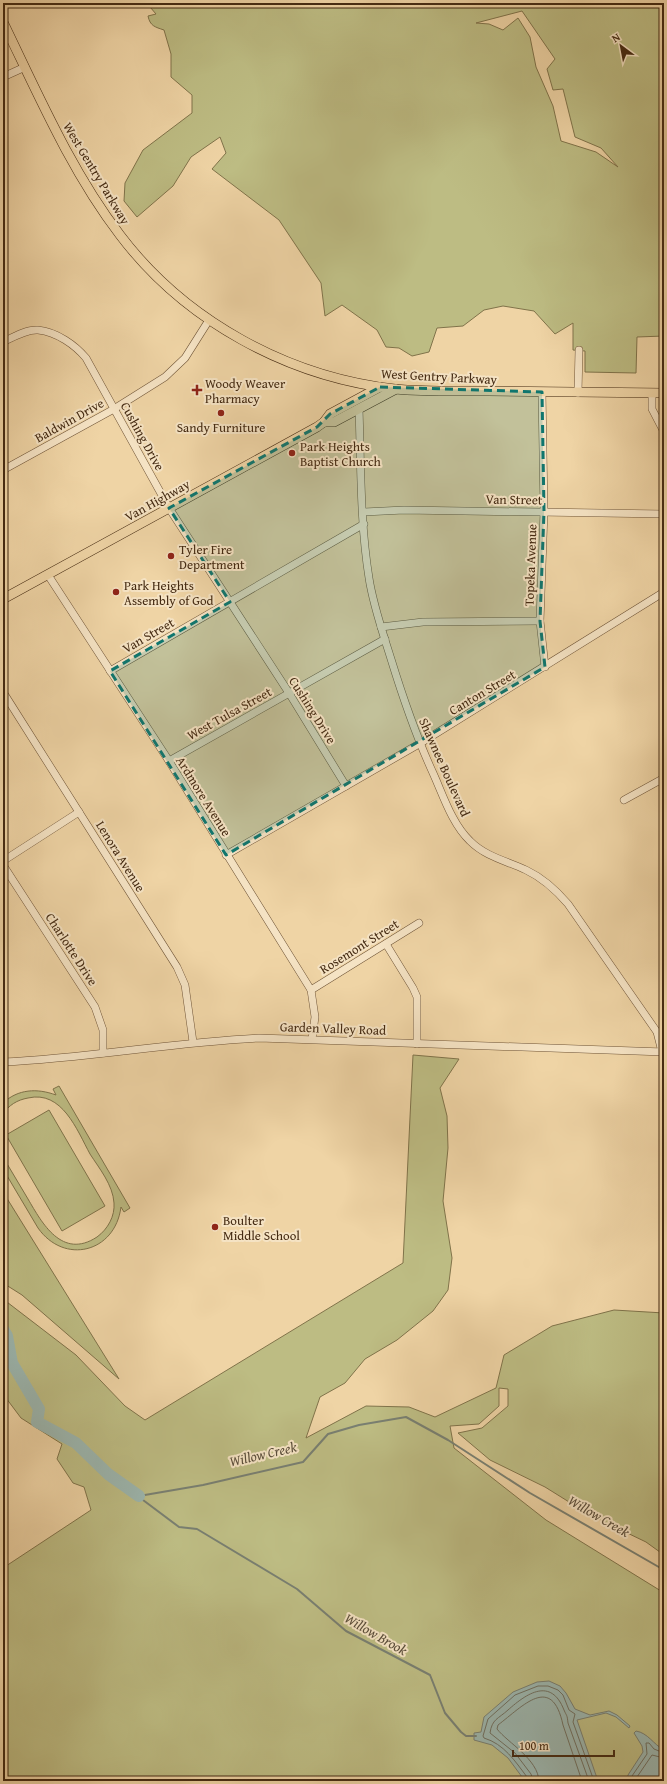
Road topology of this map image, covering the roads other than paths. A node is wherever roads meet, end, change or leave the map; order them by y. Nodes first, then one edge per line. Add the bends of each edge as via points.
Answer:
1 (3, 22) edge
2 (24, 67) junction
3 (3, 77) edge
4 (209, 320) junction
5 (3, 342) edge
6 (579, 350) dead end
7 (380, 387) junction
8 (396, 389) junction
9 (542, 392) junction
10 (578, 392) junction
11 (652, 393) junction
12 (664, 393) edge
13 (114, 409) junction
14 (359, 409) junction
15 (324, 422) junction
16 (664, 432) edge
17 (3, 470) edge
18 (169, 508) junction
19 (544, 511) junction
20 (364, 512) junction
21 (664, 514) edge
22 (364, 524) junction
23 (48, 575) junction
24 (664, 592) edge
25 (3, 599) edge
26 (230, 602) junction
27 (540, 621) junction
28 (381, 627) junction
29 (385, 639) junction
30 (546, 667) junction
31 (110, 671) junction
32 (3, 692) edge
33 (289, 694) junction
34 (419, 744) junction
35 (169, 761) junction
36 (664, 778) edge
37 (346, 786) junction
38 (624, 800) dead end
39 (79, 812) junction
40 (226, 855) junction
41 (3, 861) edge
42 (3, 865) edge
43 (419, 923) dead end
44 (386, 944) junction
45 (311, 990) junction
46 (312, 1039) junction
47 (193, 1042) junction
48 (417, 1044) junction
49 (663, 1052) edge
50 (103, 1053) junction
51 (3, 1062) edge

1 - 2 main road, West Gentry Parkway
2 - 3 street
2 - 4 main road, West Gentry Parkway via 74,163 121,237 167,286
4 - 7 main road, West Gentry Parkway via 257,348 289,362 332,377
4 - 13 street, Baldwin Drive via 185,358 165,377
5 - 13 street, Cushing Drive via 38,330 66,340 86,358
6 - 10 street
7 - 8 main road, West Gentry Parkway
7 - 15 main road, Van Highway via 330,414
8 - 9 main road, West Gentry Parkway
8 - 14 main road, Van Highway
9 - 10 main road, West Gentry Parkway
9 - 19 street, Topeka Avenue
10 - 11 main road, West Gentry Parkway
11 - 12 main road, West Gentry Parkway
11 - 16 street via 652,409
13 - 17 street, Baldwin Drive
13 - 18 street, Cushing Drive
14 - 15 main road, Van Highway via 334,422
14 - 20 street, Shawnee Boulevard
15 - 18 main road, Van Highway
18 - 23 main road, Van Highway
18 - 26 street, Cushing Drive
19 - 20 street, Van Street
19 - 21 street, Van Street
19 - 27 street, Topeka Avenue
20 - 22 street, Shawnee Boulevard
22 - 26 street, Van Street
22 - 28 street, Shawnee Boulevard via 369,580
23 - 25 main road, Van Highway
23 - 31 street, Ardmore Avenue
24 - 30 street, Canton Street
26 - 31 street, Van Street
26 - 33 street, Cushing Drive
27 - 28 street via 423,622
27 - 30 street, Topeka Avenue
28 - 29 street, Shawnee Boulevard
29 - 33 street, West Tulsa Street
29 - 34 street, Shawnee Boulevard
30 - 34 street, Canton Street
31 - 35 street, Ardmore Avenue
32 - 39 street, Lenora Avenue
33 - 35 street, West Tulsa Street
33 - 37 street, Cushing Drive
34 - 37 street, Canton Street
34 - 49 street, Shawnee Boulevard via 459,828 480,850 526,870 560,895 588,931 657,1032
35 - 40 street, Ardmore Avenue
36 - 38 street
37 - 40 street, Canton Street
39 - 41 street
39 - 47 street, Lenora Avenue via 177,967 185,985
40 - 45 street, Ardmore Avenue
42 - 50 street, Charlotte Drive via 95,1007 103,1030
43 - 44 street, Rosemont Street
44 - 45 street, Rosemont Street
44 - 48 street via 417,997
45 - 46 street, Ardmore Avenue via 314,1017
46 - 47 street, Garden Valley Road via 259,1038
46 - 48 street, Garden Valley Road
47 - 50 street, Garden Valley Road
48 - 49 street, Garden Valley Road
50 - 51 street, Garden Valley Road

